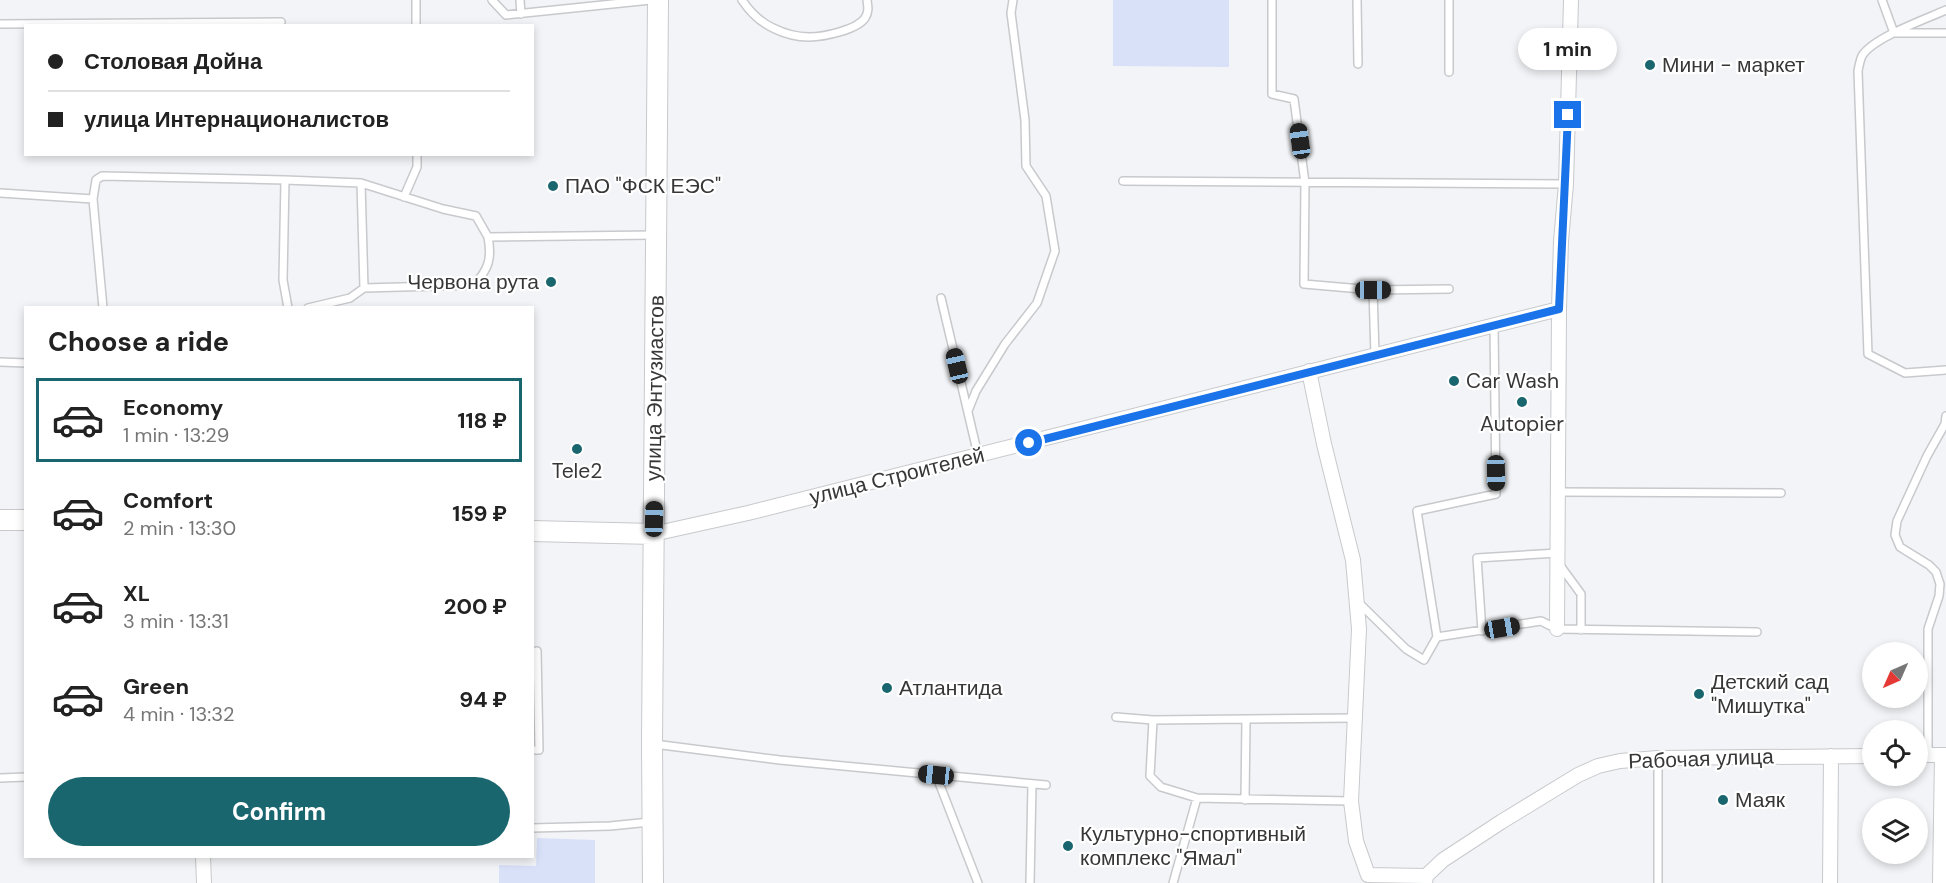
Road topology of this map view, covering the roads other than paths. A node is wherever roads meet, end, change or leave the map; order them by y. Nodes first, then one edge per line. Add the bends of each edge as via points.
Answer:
1 (416, 0) edge
2 (492, 0) edge
3 (520, 0) edge
4 (651, 0) edge
5 (658, 0) edge
6 (742, 0) edge
7 (867, 0) edge
8 (1013, 0) edge
9 (1272, 0) edge
10 (1357, 0) edge
11 (1449, 0) edge
12 (1571, 0) edge
13 (1882, 0) edge
14 (1946, 10) edge
15 (521, 14) junction
16 (281, 22) dead end
17 (0, 24) edge
18 (416, 24) edge
19 (1894, 33) junction
20 (1946, 33) edge
21 (1358, 64) dead end
22 (1449, 72) dead end
23 (417, 156) edge
24 (285, 180) junction
25 (1123, 181) dead end
26 (361, 183) junction
27 (1305, 183) junction
28 (1566, 184) junction
29 (0, 193) edge
30 (404, 197) junction
31 (93, 199) junction
32 (657, 235) junction
33 (488, 237) junction
34 (364, 288) junction
35 (1373, 290) junction
36 (1449, 290) dead end
37 (941, 298) dead end
38 (103, 306) edge
39 (288, 306) edge
40 (316, 306) edge
41 (1559, 309) junction
42 (1494, 325) junction
43 (1375, 355) junction
44 (0, 362) edge
45 (24, 363) edge
46 (1309, 370) junction
47 (1946, 370) edge
48 (968, 411) junction
49 (1946, 416) edge
50 (978, 455) junction
51 (1558, 492) junction
52 (1781, 494) dead end
53 (0, 520) edge
54 (24, 520) edge
55 (534, 531) edge
56 (654, 534) junction
57 (1558, 557) junction
58 (1357, 601) junction
59 (1557, 630) junction
60 (1581, 630) junction
61 (1482, 631) junction
62 (1757, 632) dead end
63 (1437, 637) junction
64 (534, 652) edge
65 (1116, 717) dead end
66 (1356, 718) junction
67 (1153, 720) junction
68 (1246, 720) junction
69 (652, 743) junction
70 (534, 750) edge
71 (1933, 755) edge
72 (1831, 756) junction
73 (1862, 756) edge
74 (1658, 758) junction
75 (936, 775) junction
76 (24, 777) edge
77 (0, 778) edge
78 (1032, 784) junction
79 (1046, 785) dead end
80 (1197, 798) junction
81 (1245, 800) junction
82 (1351, 801) junction
83 (652, 821) junction
84 (534, 828) edge
85 (203, 858) edge
86 (1367, 879) edge
87 (1426, 879) edge
88 (204, 883) edge
89 (652, 883) edge
90 (978, 883) edge
91 (1030, 883) edge
92 (1173, 883) edge
93 (1658, 883) edge
94 (1830, 883) edge
95 (1940, 883) edge

1 - 18 lane
2 - 15 lane via 506,15
3 - 15 lane
4 - 15 lane
5 - 32 street, улица Энтузиастов
6 - 7 lane via 774,29 808,37 851,28 864,20
8 - 48 lane via 1011,13 1025,120 1026,166 1046,196 1054,251 1037,303 1005,344
9 - 27 lane via 1272,94 1294,99
10 - 21 lane
11 - 22 lane
12 - 28 street
13 - 19 lane
14 - 19 lane
16 - 17 lane
19 - 20 lane
19 - 47 lane via 1870,47 1861,57 1858,70 1868,354 1905,373
23 - 30 lane via 417,167
24 - 26 lane
24 - 31 lane via 102,176 96,180
24 - 39 lane via 283,280
25 - 27 lane
26 - 30 lane
26 - 34 lane
27 - 28 lane
27 - 35 lane via 1304,284
28 - 41 street
29 - 31 lane
30 - 33 lane via 476,216
31 - 38 lane
32 - 33 lane
32 - 56 street, улица Энтузиастов
33 - 34 lane via 486,272 474,285
34 - 40 lane via 350,298
35 - 36 lane
35 - 43 lane
37 - 48 lane
41 - 42 street, улица Строителей
41 - 51 street
42 - 43 street, улица Строителей
42 - 63 lane via 1496,494 1417,511
43 - 46 street, улица Строителей
44 - 45 lane
46 - 50 street, улица Строителей
46 - 58 street via 1353,560
48 - 50 lane
49 - 71 lane via 1897,521 1895,535 1900,547 1936,572 1940,584 1928,629
50 - 56 street, улица Строителей
51 - 52 lane
51 - 57 street
53 - 54 street
55 - 56 street
56 - 69 street, улица Энтузиастов
57 - 59 street
57 - 60 lane via 1581,594
57 - 61 lane via 1477,558
58 - 63 lane via 1406,649 1425,660
58 - 66 street
59 - 60 lane
59 - 61 lane via 1541,621
60 - 62 lane
61 - 63 lane
64 - 70 lane via 537,651 539,750
65 - 67 lane
66 - 68 lane
66 - 82 street
67 - 68 lane
67 - 80 lane via 1150,776 1161,787
68 - 81 lane
69 - 75 lane
69 - 83 street, улица Энтузиастов
71 - 95 street
72 - 73 street, Рабочая улица
72 - 74 street, Рабочая улица
72 - 94 street
74 - 87 street, Рабочая улица via 1620,761 1578,775 1443,861
74 - 93 lane
75 - 78 lane
75 - 90 lane
76 - 77 lane
78 - 79 lane
78 - 91 lane
80 - 81 lane
80 - 92 lane
81 - 82 lane
82 - 86 street via 1356,842
83 - 84 lane
83 - 89 street, улица Энтузиастов
85 - 88 street
86 - 87 street

